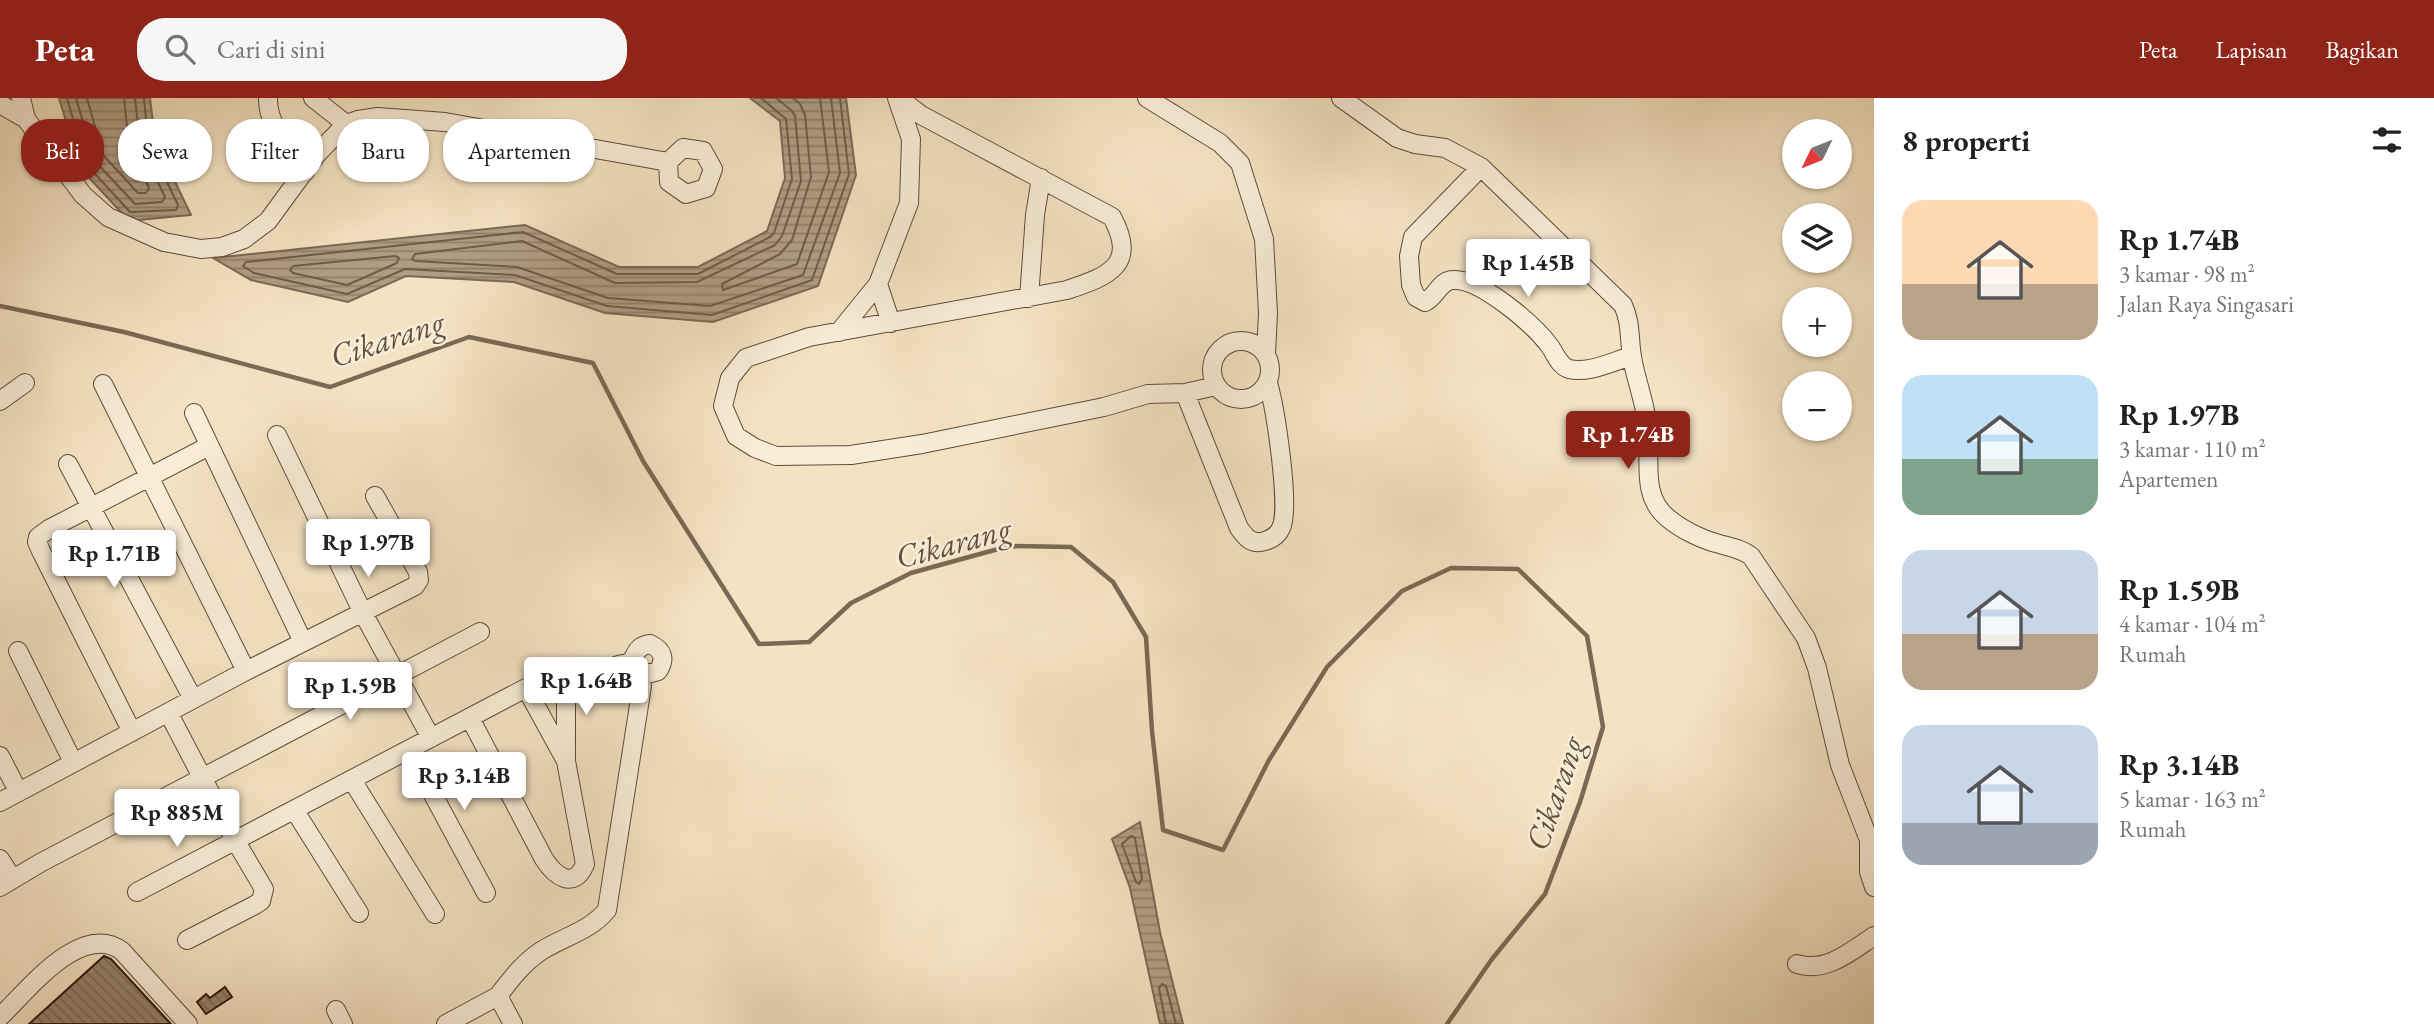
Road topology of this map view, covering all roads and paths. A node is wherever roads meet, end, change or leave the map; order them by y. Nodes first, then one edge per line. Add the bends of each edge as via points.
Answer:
1 (21, 98) edge
2 (268, 98) edge
3 (313, 98) edge
4 (898, 98) edge
5 (1147, 98) edge
6 (1341, 98) edge
7 (0, 104) edge
8 (26, 119) joint
9 (272, 119) edge
10 (340, 119) edge
11 (369, 119) edge
12 (405, 119) edge
13 (429, 121) edge
14 (337, 133) edge
15 (323, 148) edge
16 (668, 162) dead end
17 (1481, 167) junction
18 (1041, 178) junction
19 (73, 182) edge
20 (297, 182) edge
21 (878, 284) junction
22 (1029, 298) junction
23 (891, 323) junction
24 (839, 332) junction
25 (1266, 354) junction
26 (1632, 356) junction
27 (25, 383) dead end
28 (1268, 383) junction
29 (103, 384) dead end
30 (1216, 386) junction
31 (1185, 393) junction
32 (0, 401) edge
33 (194, 413) dead end
34 (277, 435) dead end
35 (209, 446) junction
36 (68, 464) dead end
37 (149, 478) junction
38 (375, 496) dead end
39 (92, 508) junction
40 (363, 613) junction
41 (480, 632) dead end
42 (303, 642) junction
43 (18, 651) dead end
44 (634, 669) dead end
45 (246, 671) junction
46 (397, 676) junction
47 (526, 688) junction
48 (193, 699) junction
49 (169, 714) junction
50 (470, 718) junction
51 (132, 733) junction
52 (431, 738) junction
53 (409, 750) junction
54 (0, 756) edge
55 (566, 761) junction
56 (74, 762) junction
57 (202, 778) junction
58 (352, 780) junction
59 (18, 791) junction
60 (0, 802) edge
61 (295, 811) junction
62 (235, 840) junction
63 (0, 859) edge
64 (6, 883) edge
65 (1874, 887) edge
66 (137, 892) dead end
67 (486, 893) dead end
68 (359, 913) dead end
69 (435, 914) dead end
70 (1874, 936) edge
71 (187, 940) dead end
72 (1797, 964) dead end
73 (498, 996) junction
74 (0, 1017) edge
75 (188, 1024) edge
76 (446, 1024) edge
77 (513, 1024) edge

1 - 8 street
2 - 9 street
3 - 10 street
4 - 18 street via 921,115
4 - 21 street via 911,139 909,203
5 - 25 street via 1220,143 1240,163 1264,239
6 - 17 street via 1397,138 1445,148
7 - 8 street
11 - 12 street
13 - 16 street
14 - 15 street
17 - 26 street via 1618,299 1628,315
17 - 26 street via 1413,237 1409,256 1416,297 1430,300 1452,279 1471,282 1511,309 1569,369 1592,368
18 - 22 street
18 - 22 street via 1112,217 1124,250 1118,265 1102,278
19 - 20 street via 108,217 164,242 201,249 244,239 268,221
21 - 23 street
21 - 24 street
22 - 23 street
23 - 24 street
24 - 31 street via 746,358 730,377 723,406 736,436 776,456 851,455 1104,407 1149,394
25 - 28 street via 1271,368
25 - 30 street via 1255,343 1240,340 1225,345 1214,356 1211,371
26 - 65 street via 1648,427 1647,470 1655,502 1670,520 1751,556 1806,638 1840,765 1869,841
27 - 32 street
28 - 30 street via 1257,395 1243,399 1227,396
28 - 31 street via 1285,507 1281,530 1258,543 1248,540 1239,528
29 - 37 street
30 - 31 street
33 - 35 street
34 - 40 street
35 - 37 street
35 - 42 street
36 - 39 street
37 - 39 street
37 - 45 street
38 - 40 street via 419,580
39 - 48 street
39 - 51 street via 43,532 37,542
40 - 42 street
40 - 46 street
41 - 46 street
42 - 45 street
43 - 56 street
44 - 73 street via 642,686 607,910 598,921 525,962
45 - 48 street
46 - 52 street
46 - 57 street
47 - 50 street
47 - 55 street
47 - 55 street via 566,673
48 - 49 street
49 - 51 street
49 - 57 street
50 - 52 street
50 - 55 street via 544,859 552,871 567,879 581,873 585,864
51 - 56 street
52 - 53 street
53 - 58 street
53 - 67 street
54 - 59 street
56 - 59 street
57 - 62 street
57 - 64 street
58 - 61 street
58 - 69 street
59 - 60 street
61 - 62 street
61 - 68 street
62 - 66 street
62 - 71 street via 264,895 255,905
63 - 64 street
70 - 72 street via 1828,964 1809,968
73 - 76 street
73 - 77 street
74 - 75 street via 65,954 104,942 122,951

